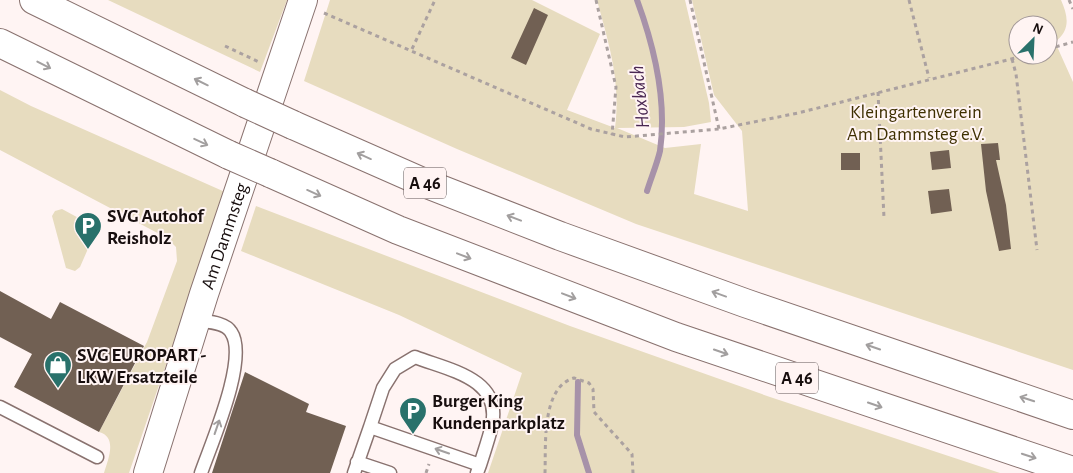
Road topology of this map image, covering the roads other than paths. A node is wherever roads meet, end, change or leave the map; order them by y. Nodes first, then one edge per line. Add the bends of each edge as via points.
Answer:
1 (34, 0) edge
2 (69, 0) edge
3 (302, 2) edge
4 (0, 43) edge
5 (120, 43) junction
6 (196, 320) junction
7 (0, 407) edge
8 (1073, 415) edge
9 (370, 427) junction
10 (97, 457) dead end
11 (355, 468) edge
12 (478, 469) edge
13 (1073, 471) edge
14 (148, 473) edge
15 (201, 473) edge
16 (390, 473) edge

1 - 5 main road, A 46
2 - 5 main road
3 - 6 main road, Am Dammsteg
4 -> 13 main road, A 46, bridge via 229,155 398,230 676,336
8 -> 5 main road, A 46, bridge via 560,236 428,184 245,103
6 - 14 main road, Am Dammsteg
15 -> 6 lane via 234,378 236,343 231,331
7 - 10 lane
9 - 11 lane
12 -> 9 lane
9 - 12 lane via 383,388 395,369 415,357 475,380 488,392 492,405 492,423
11 - 16 lane

